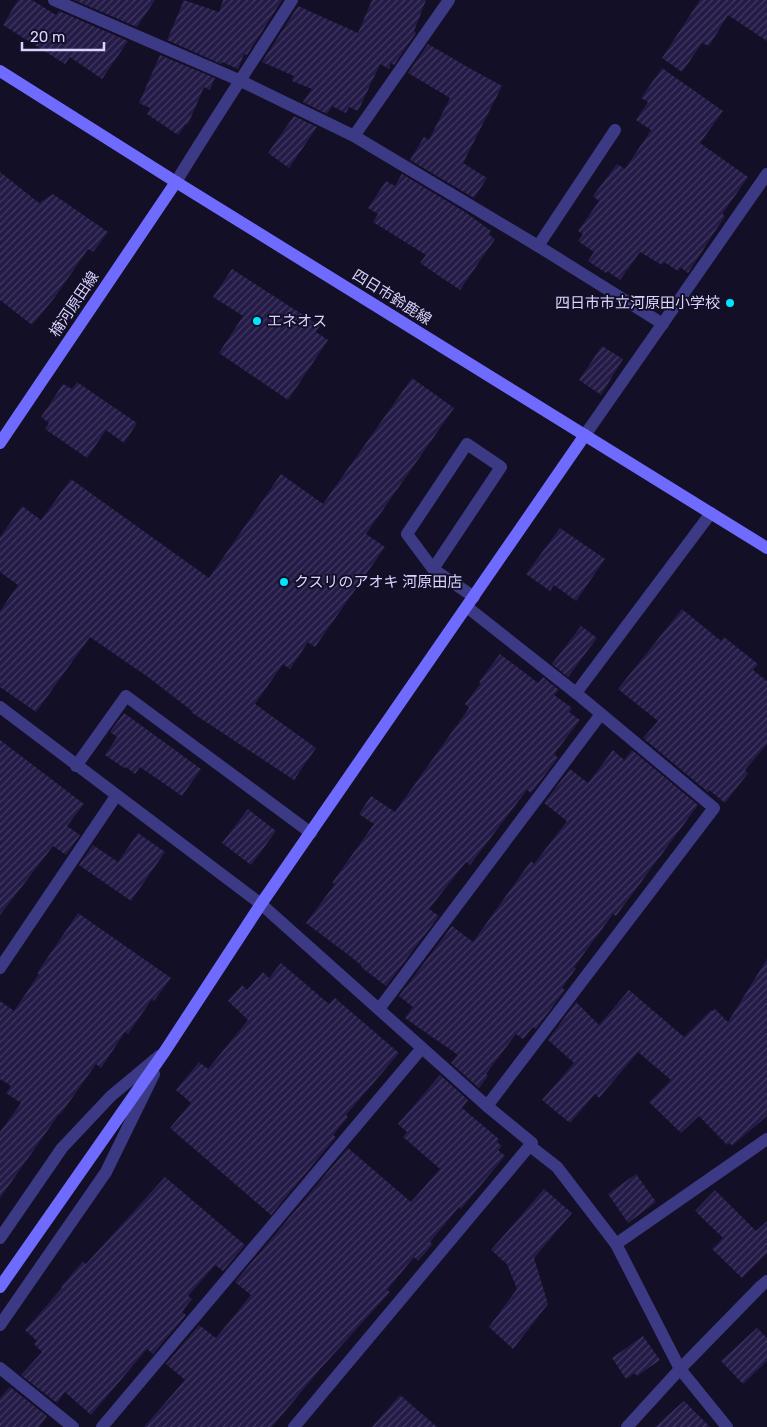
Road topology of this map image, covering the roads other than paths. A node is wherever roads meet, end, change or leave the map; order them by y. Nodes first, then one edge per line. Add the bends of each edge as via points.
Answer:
1 (54, 0) edge
2 (292, 0) edge
3 (449, 0) edge
4 (0, 71) edge
5 (241, 81) junction
6 (615, 130) dead end
7 (354, 136) junction
8 (767, 174) edge
9 (176, 182) junction
10 (538, 246) junction
11 (663, 324) junction
12 (585, 435) junction
13 (0, 443) edge
14 (712, 513) junction
15 (767, 548) edge
16 (433, 569) junction
17 (471, 602) junction
18 (576, 693) junction
19 (0, 707) edge
20 (601, 714) junction
21 (76, 766) junction
22 (116, 796) junction
23 (311, 833) junction
24 (261, 904) junction
25 (0, 968) edge
26 (380, 1009) junction
27 (422, 1048) junction
28 (164, 1051) junction
29 (487, 1106) junction
30 (767, 1140) edge
31 (530, 1146) junction
32 (0, 1238) edge
33 (616, 1244) junction
34 (767, 1282) edge
35 (0, 1287) edge
36 (0, 1325) edge
37 (0, 1368) edge
38 (680, 1369) junction
39 (73, 1427) edge
40 (102, 1427) edge
41 (294, 1427) edge
42 (627, 1427) edge
43 (727, 1427) edge

1 - 5 street
2 - 5 street
3 - 7 street
4 - 9 main road, 四日市鈴鹿線
5 - 7 street
5 - 9 street
6 - 10 street
7 - 10 street
8 - 11 street
9 - 12 main road, 四日市鈴鹿線
9 - 13 main road, 楠河原田線
10 - 11 street
11 - 12 street
12 - 14 main road, 四日市鈴鹿線
12 - 17 main road
14 - 15 main road, 四日市鈴鹿線
14 - 18 street
16 - 16 street via 407,534 467,444 501,468
16 - 17 street
17 - 18 street
17 - 23 main road
18 - 20 street
19 - 21 street
20 - 26 street
20 - 29 street via 714,808
21 - 22 street
21 - 23 street via 126,696
22 - 24 street
22 - 25 street
23 - 24 main road
24 - 26 street
24 - 28 main road
26 - 27 street
27 - 29 street
27 - 40 street
28 - 32 street via 111,1096 62,1148
28 - 35 main road
28 - 36 street via 106,1172
29 - 31 street via 532,1143
30 - 33 street
31 - 33 street via 557,1167
31 - 41 street
33 - 38 street
34 - 38 street
37 - 39 street
38 - 42 street
38 - 43 street

